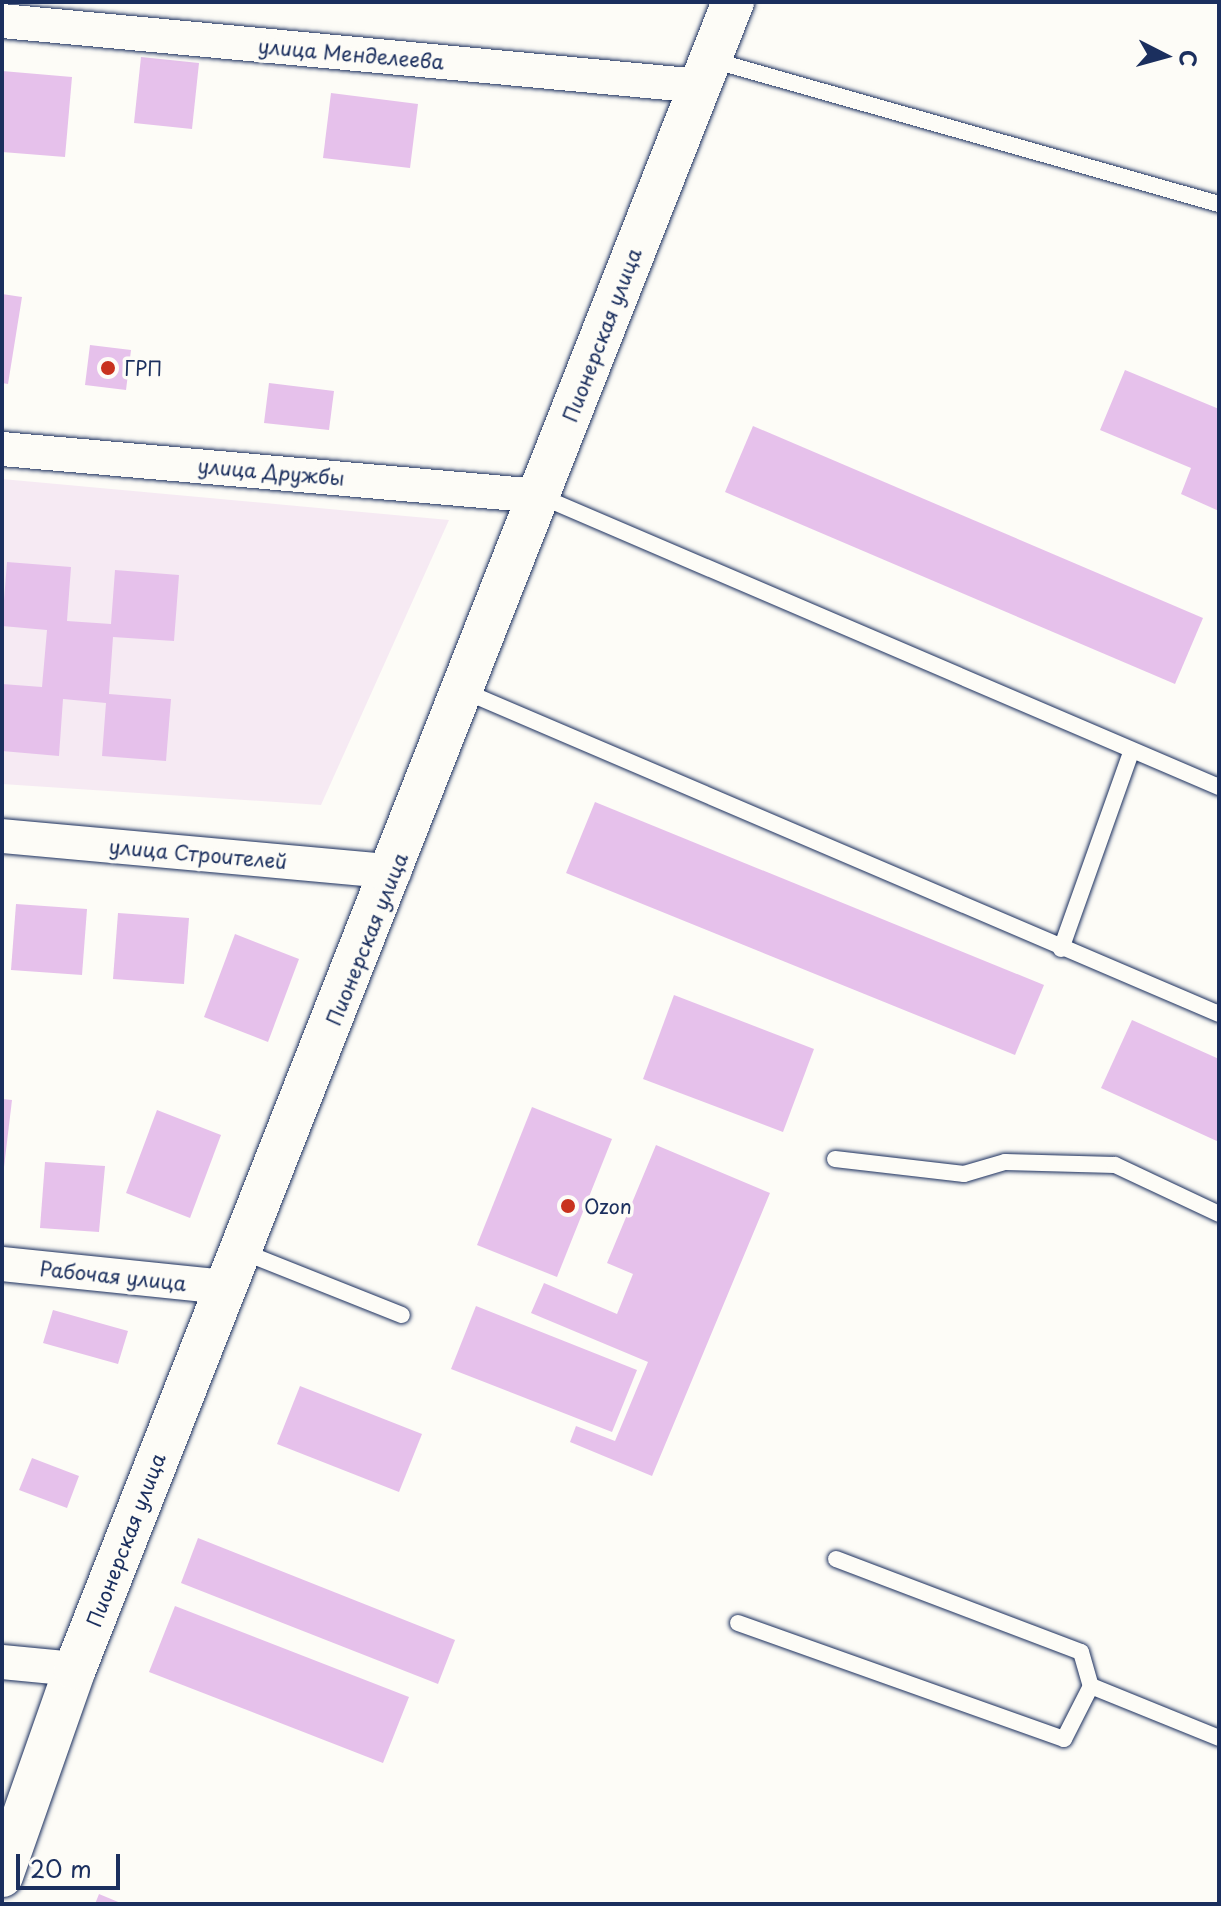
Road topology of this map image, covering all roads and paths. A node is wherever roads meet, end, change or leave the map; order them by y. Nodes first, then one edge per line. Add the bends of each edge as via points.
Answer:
1 (733, 2) edge
2 (2, 21) edge
3 (705, 73) junction
4 (1219, 204) edge
5 (2, 449) edge
6 (539, 496) junction
7 (464, 691) junction
8 (1131, 752) junction
9 (1219, 787) edge
10 (2, 836) edge
11 (394, 872) junction
12 (1061, 949) junction
13 (1219, 1014) edge
14 (835, 1159) dead end
15 (1219, 1214) edge
16 (2, 1264) edge
17 (232, 1268) junction
18 (402, 1315) dead end
19 (836, 1559) dead end
20 (738, 1623) dead end
21 (2, 1662) edge
22 (75, 1669) junction
23 (1091, 1686) junction
24 (1219, 1738) edge
25 (2, 1876) edge

1 - 3 street, Пионерская улица
2 - 3 street, улица Менделеева
3 - 4 lane
3 - 6 street, Пионерская улица
5 - 6 street, улица Дружбы
6 - 7 street, Пионерская улица
6 - 8 lane
7 - 11 street, Пионерская улица
7 - 12 lane
8 - 9 lane
8 - 12 lane
10 - 11 street, улица Строителей
11 - 17 street, Пионерская улица
12 - 13 lane
14 - 15 lane via 964,1174 1005,1162 1115,1165
16 - 17 street, Рабочая улица
17 - 18 lane
17 - 22 street, Пионерская улица
19 - 23 lane via 1081,1652
20 - 23 lane via 1064,1739
21 - 22 street
22 - 25 street, Пионерская улица
23 - 24 lane

